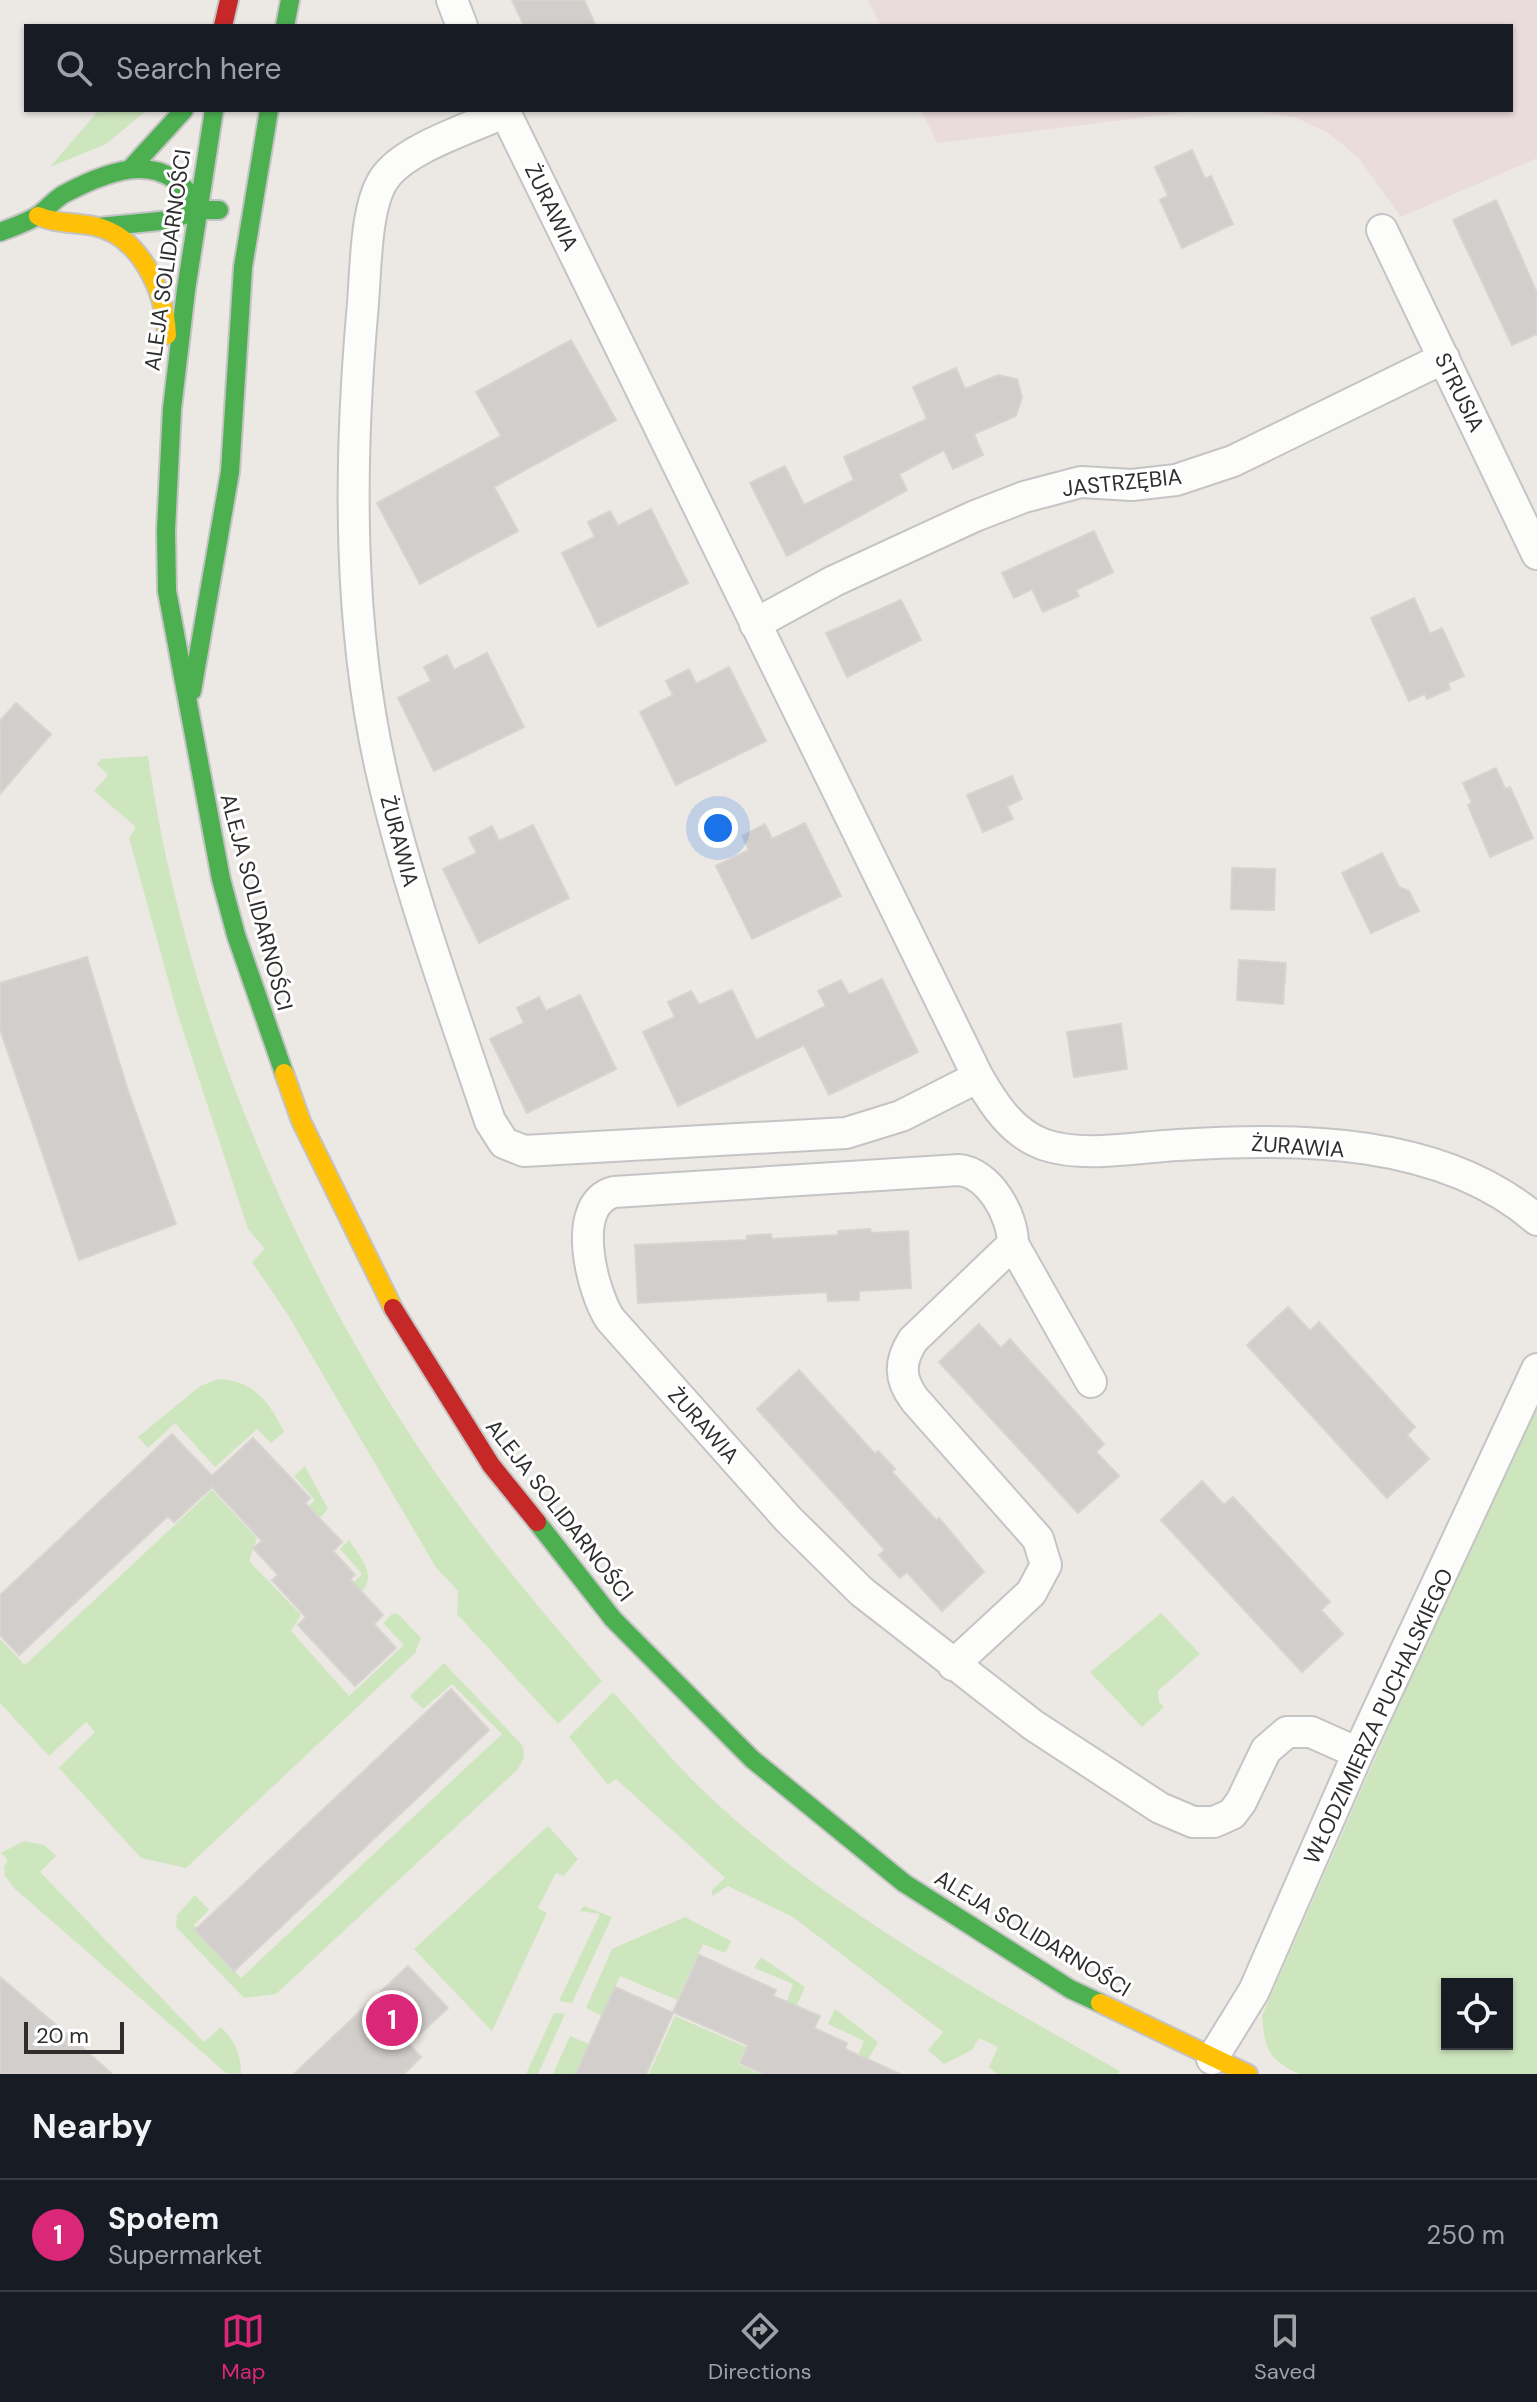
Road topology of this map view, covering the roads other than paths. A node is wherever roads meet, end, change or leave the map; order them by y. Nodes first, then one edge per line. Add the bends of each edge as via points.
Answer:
1 (229, 0) edge
2 (290, 0) edge
3 (452, 0) edge
4 (223, 24) edge
5 (285, 24) edge
6 (461, 24) edge
7 (182, 112) edge
8 (214, 112) edge
9 (269, 112) edge
10 (502, 112) edge
11 (504, 112) edge
12 (131, 168) junction
13 (198, 207) junction
14 (251, 215) junction
15 (38, 216) junction
16 (99, 227) junction
17 (1382, 230) dead end
18 (0, 232) edge
19 (1444, 358) junction
20 (172, 389) junction
21 (1537, 554) edge
22 (755, 624) junction
23 (188, 704) junction
24 (978, 1077) junction
25 (1537, 1220) edge
26 (1013, 1244) junction
27 (1537, 1369) edge
28 (1091, 1382) dead end
29 (953, 1665) junction
30 (1358, 1753) junction
31 (1208, 2067) edge
32 (1248, 2074) edge

1 - 4 main road
2 - 5 main road
3 - 6 street
7 - 12 main road
8 - 13 main road, ALEJA SOLIDARNOŚCI
9 - 14 main road, ALEJA SOLIDARNOŚCI
10 - 24 street, ŻURAWIA via 402,162 379,187 362,319 355,469 359,604 382,774 415,894 490,1121 504,1143 524,1151 846,1133 883,1124
11 - 22 street, ŻURAWIA
12 - 13 main road via 174,176
12 - 15 main road via 62,195
13 - 14 main road
13 - 16 main road via 172,219
13 - 20 main road, ALEJA SOLIDARNOŚCI
14 - 23 main road, ALEJA SOLIDARNOŚCI via 237,335 230,472
15 - 16 main road via 57,224
15 - 18 main road
16 - 20 main road via 143,263 159,288 167,317 165,370
17 - 19 street, STRUSIA
19 - 21 street, STRUSIA
19 - 22 street, JASTRZĘBIA via 1219,466 1176,480 1132,485 1081,482 1024,497 834,581
20 - 23 main road, ALEJA SOLIDARNOŚCI via 166,460 167,595
22 - 24 street, ŻURAWIA
23 - 31 main road, ALEJA SOLIDARNOŚCI via 207,817 235,931 289,1089 333,1194 384,1294 434,1381 513,1496 668,1678 824,1821 945,1911
24 - 25 street, ŻURAWIA via 1011,1123 1044,1145 1105,1149 1254,1142 1372,1151 1427,1162 1479,1182
26 - 28 street, ŻURAWIA
26 - 29 street via 920,1332 901,1368 904,1385 915,1400 1031,1530 1046,1557 1038,1584
26 - 29 street, ŻURAWIA via 1007,1219 987,1183 976,1173 959,1170 614,1192 595,1203 590,1217 594,1284 619,1329 828,1560
27 - 30 street, WŁODZIMIERZA PUCHALSKIEGO
29 - 30 street, ŻURAWIA via 1095,1767 1193,1822 1222,1819 1238,1808 1266,1750 1287,1732 1311,1732
30 - 31 street, WŁODZIMIERZA PUCHALSKIEGO via 1254,1991
31 - 32 main road, ALEJA SOLIDARNOŚCI

